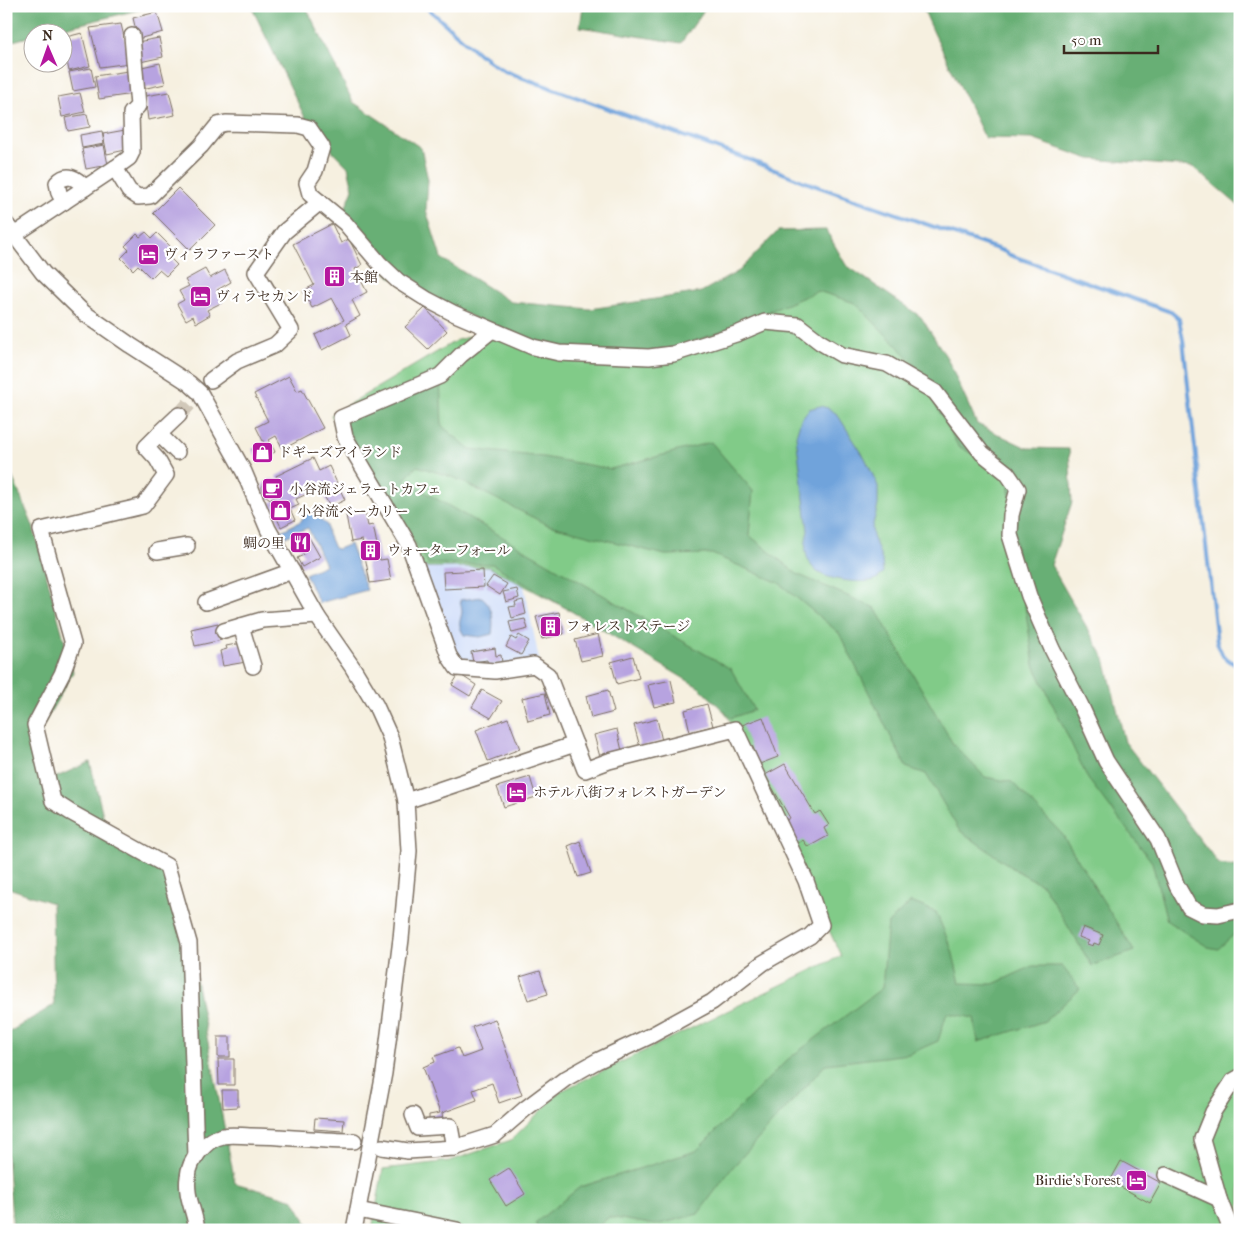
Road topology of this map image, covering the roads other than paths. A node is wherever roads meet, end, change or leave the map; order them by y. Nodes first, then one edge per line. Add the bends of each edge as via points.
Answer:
1 (132, 36) dead end
2 (115, 168) junction
3 (84, 188) junction
4 (64, 202) junction
5 (320, 202) junction
6 (10, 230) edge
7 (491, 331) junction
8 (211, 380) tunnel mouth
9 (178, 415) tunnel mouth
10 (159, 434) junction
11 (177, 452) dead end
12 (187, 546) dead end
13 (157, 551) dead end
14 (292, 571) junction
15 (206, 602) dead end
16 (317, 616) junction
17 (241, 626) junction
18 (224, 631) dead end
19 (253, 666) dead end
20 (575, 744) junction
21 (406, 801) junction
22 (1240, 910) edge
23 (1240, 1077) edge
24 (413, 1116) dead end
25 (354, 1141) dead end
26 (382, 1147) dead end
27 (454, 1148) junction
28 (196, 1156) junction
29 (1166, 1175) dead end
30 (1219, 1199) junction
31 (358, 1210) junction
32 (423, 1226) edge
33 (197, 1230) edge
34 (354, 1230) edge
35 (457, 1230) edge
36 (1231, 1230) edge

1 - 2 street via 138,106 131,113 132,152
2 - 3 street
2 - 5 street via 129,191 138,197 150,196 202,146 218,125 298,125 309,128 322,147 315,172 307,184 310,194
3 - 4 street
3 - 4 street via 76,179 61,179 57,183
4 - 6 street
5 - 7 street via 398,281 428,300
5 - 8 street via 284,232 256,272 291,330 275,345 237,361
6 - 14 street via 42,273 84,312 189,382 200,393 244,472 268,529
7 - 20 street via 440,376 341,418 345,437 409,545 449,656 458,668 494,671 534,665 548,674
7 - 22 street via 559,353 649,357 673,354 765,322 798,325 842,355 887,364 935,392 982,453 1007,473 1018,489 1011,514 1010,535 1029,596 1106,761 1158,839 1189,907 1211,915
9 - 10 street
10 - 11 street
10 - 28 street via 146,447 166,475 143,506 41,530 73,644 62,674 35,725 53,801 168,866 189,943
12 - 13 street
14 - 15 street
14 - 16 street
16 - 17 street via 262,620
16 - 21 street via 376,706 390,737
17 - 18 street
17 - 19 street
20 - 21 street
20 - 27 street via 585,770 734,729 806,881 821,925 810,936 763,963 712,1002 565,1080 495,1135
21 - 31 street via 409,851 406,898 384,1073
23 - 30 street via 1233,1081 1213,1112 1202,1139
24 - 27 street via 418,1128 450,1126
25 - 28 street via 223,1136 208,1143
26 - 27 street via 408,1151
28 - 33 street via 188,1175 188,1194
29 - 30 street
30 - 36 street
31 - 32 street
31 - 34 street
32 - 35 street

